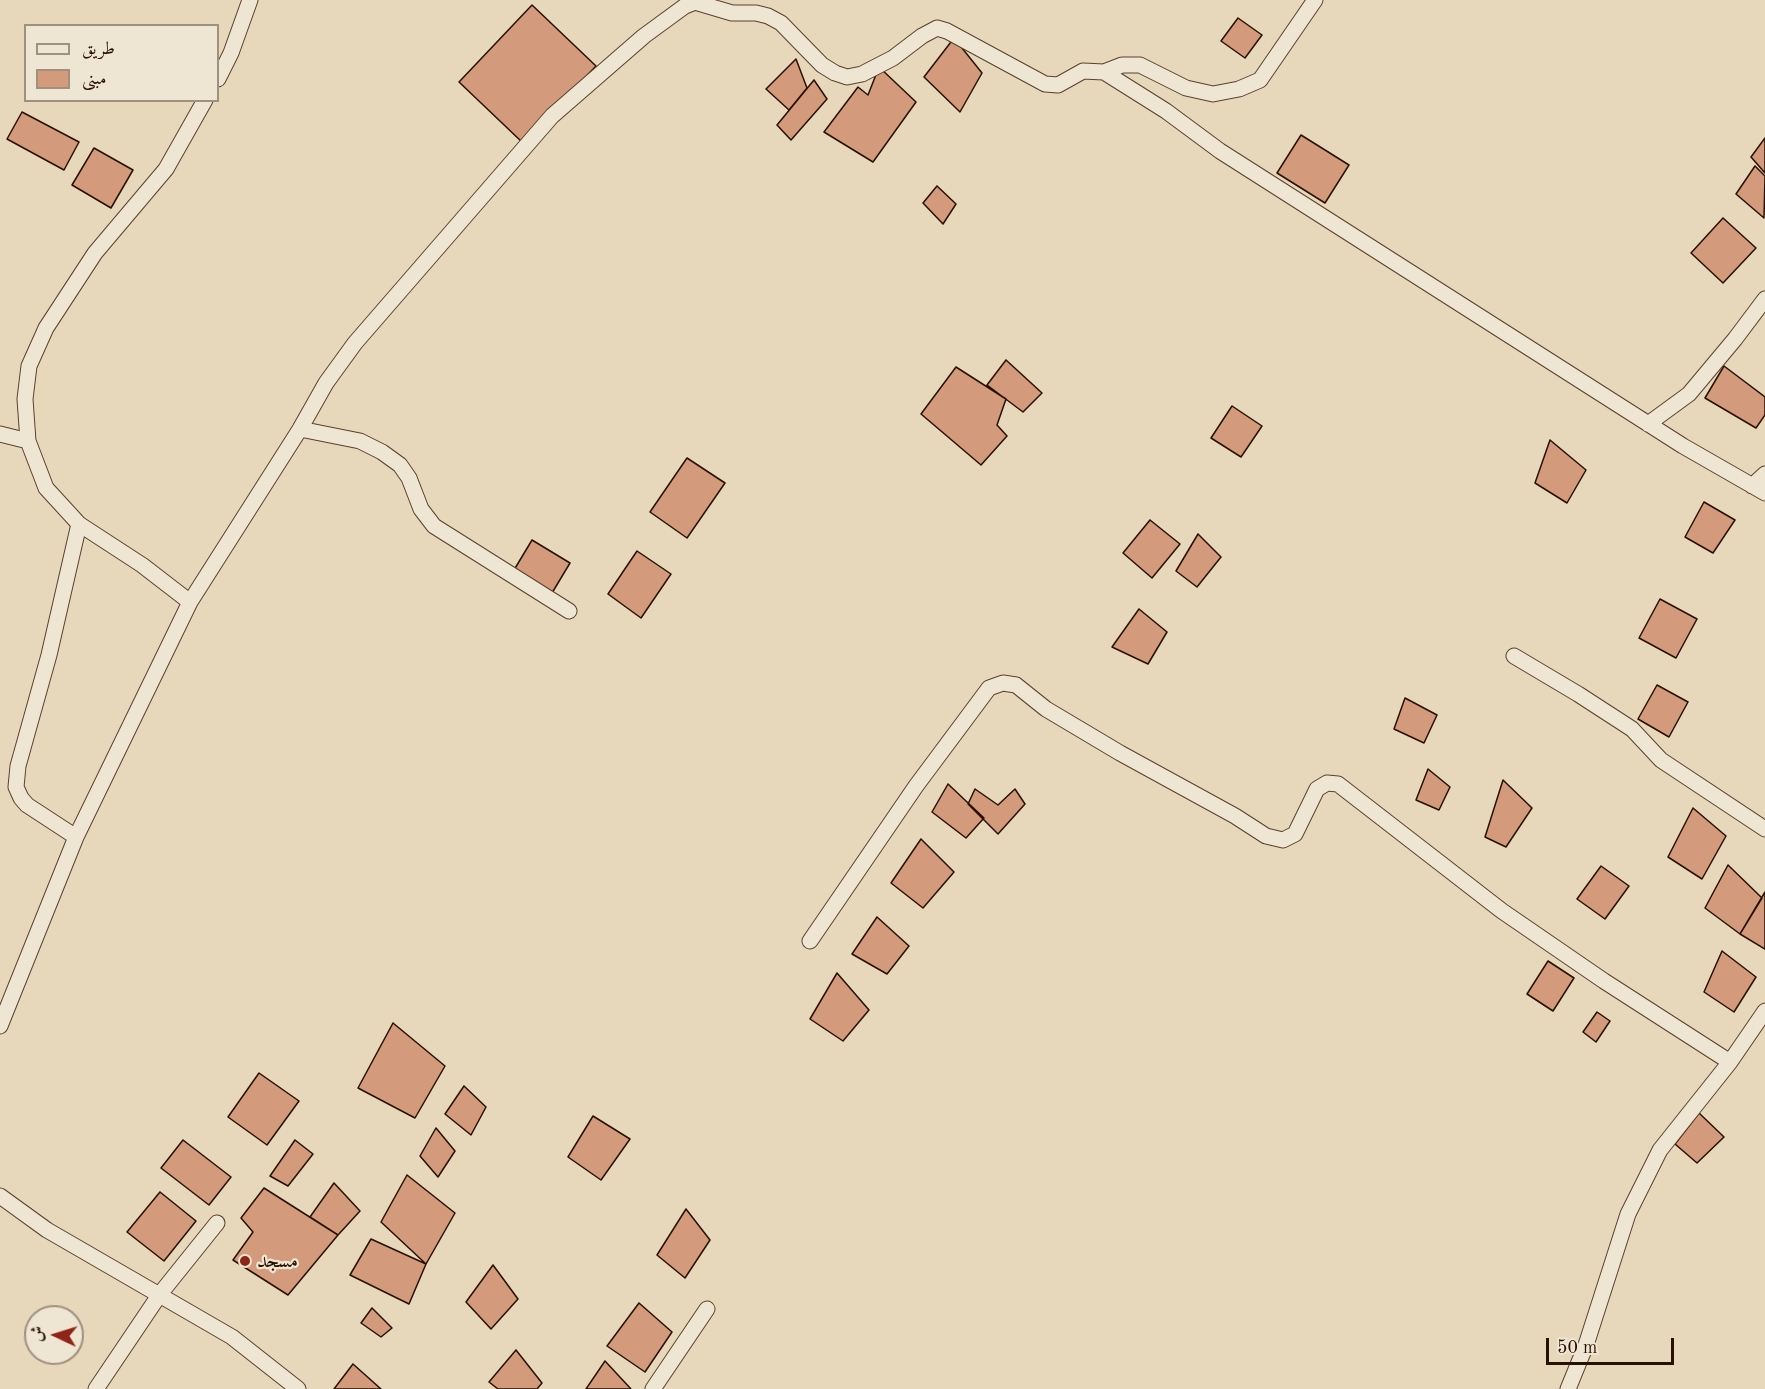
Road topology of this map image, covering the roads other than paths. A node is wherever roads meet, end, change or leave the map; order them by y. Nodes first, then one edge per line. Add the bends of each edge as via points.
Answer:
1 (250, 0) edge
2 (1315, 0) edge
3 (1104, 72) junction
4 (219, 77) edge
5 (204, 102) edge
6 (1765, 299) edge
7 (1648, 423) junction
8 (300, 429) junction
9 (0, 434) edge
10 (28, 441) junction
11 (1765, 474) edge
12 (1759, 490) edge
13 (79, 524) junction
14 (190, 602) junction
15 (569, 611) dead end
16 (1514, 656) dead end
17 (1765, 829) edge
18 (76, 837) junction
19 (810, 941) dead end
20 (1765, 1011) edge
21 (0, 1026) edge
22 (1730, 1062) junction
23 (0, 1196) edge
24 (217, 1223) dead end
25 (160, 1294) junction
26 (707, 1309) dead end
27 (96, 1389) edge
28 (298, 1389) edge
29 (653, 1389) edge
30 (1568, 1389) edge

1 - 4 street
2 - 3 street via 1260,80 1239,89 1213,94 1186,88 1140,65 1122,65
3 - 7 street via 1230,157
3 - 8 street via 1083,70 1058,85 1045,84 937,28 893,58 847,77 822,65 781,23 768,16 732,13 695,2 685,6 644,36 552,116 355,343
5 - 10 street via 166,169 95,253 46,328 29,366 25,399
6 - 7 street via 1689,394
7 - 12 street
8 - 14 street
8 - 15 street via 360,441 382,452 400,465 421,509 434,526
9 - 10 street
10 - 13 street via 46,488
11 - 12 street
13 - 14 street
13 - 18 street via 16,787 27,805
14 - 18 street
16 - 17 street via 1632,729 1661,760
18 - 21 street
19 - 22 street via 989,688 1003,683 1016,685 1046,709 1266,836 1283,840 1295,834 1317,789 1327,783 1338,784 1502,911
20 - 22 street
22 - 30 street via 1660,1150 1628,1214
23 - 25 street via 47,1230
24 - 25 street
25 - 27 street
25 - 28 street via 232,1337
26 - 29 street

